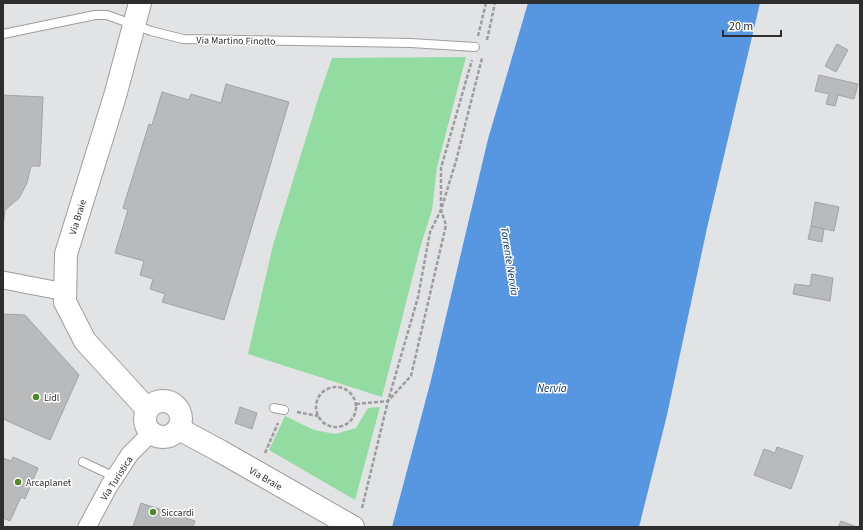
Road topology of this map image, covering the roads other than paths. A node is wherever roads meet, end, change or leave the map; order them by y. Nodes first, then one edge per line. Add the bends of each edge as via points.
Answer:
1 (140, 3) edge
2 (133, 25) junction
3 (3, 34) edge
4 (475, 48) road end
5 (3, 280) edge
6 (65, 292) junction
7 (274, 408) dead end
8 (148, 409) junction
9 (284, 410) road end
10 (179, 429) junction
11 (151, 433) junction
12 (83, 462) dead end
13 (115, 477) junction
14 (357, 520) edge
15 (87, 527) edge

1 - 2 street, Via Braie
2 - 3 lane, Via Martino Finotto via 107,15 95,15
2 - 4 lane, Via Martino Finotto via 183,39 411,43
2 - 6 street, Via Braie via 115,96 66,254
5 - 6 street
6 - 8 street, Via Braie via 65,302 85,340
7 - 9 lane
8 - 10 street via 162,400 173,404 178,408 182,418
8 - 11 street via 145,422
10 - 11 street via 169,437
10 - 14 street, Via Braie
11 - 13 street, Via Turistica via 130,454
12 - 13 lane
13 - 15 street, Via Turistica

